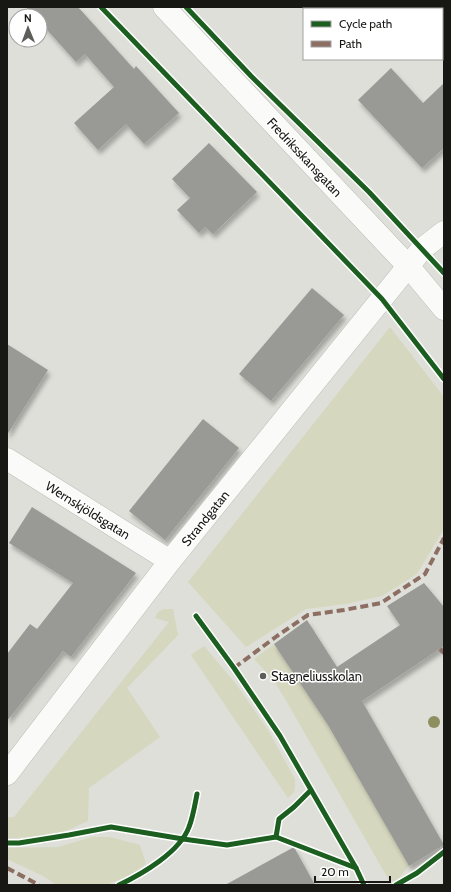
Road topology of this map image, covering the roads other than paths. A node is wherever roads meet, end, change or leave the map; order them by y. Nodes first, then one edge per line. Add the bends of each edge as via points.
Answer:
1 (164, 7) edge
2 (444, 232) edge
3 (409, 267) junction
4 (444, 309) edge
5 (7, 460) edge
6 (170, 561) junction
7 (7, 774) edge

1 - 3 street, Fredriksskansgatan
2 - 3 street, Strandgatan via 422,249
3 - 4 street, Fredriksskansgatan
3 - 6 street, Strandgatan
5 - 6 street, Wernskjöldsgatan
6 - 7 street, Strandgatan

